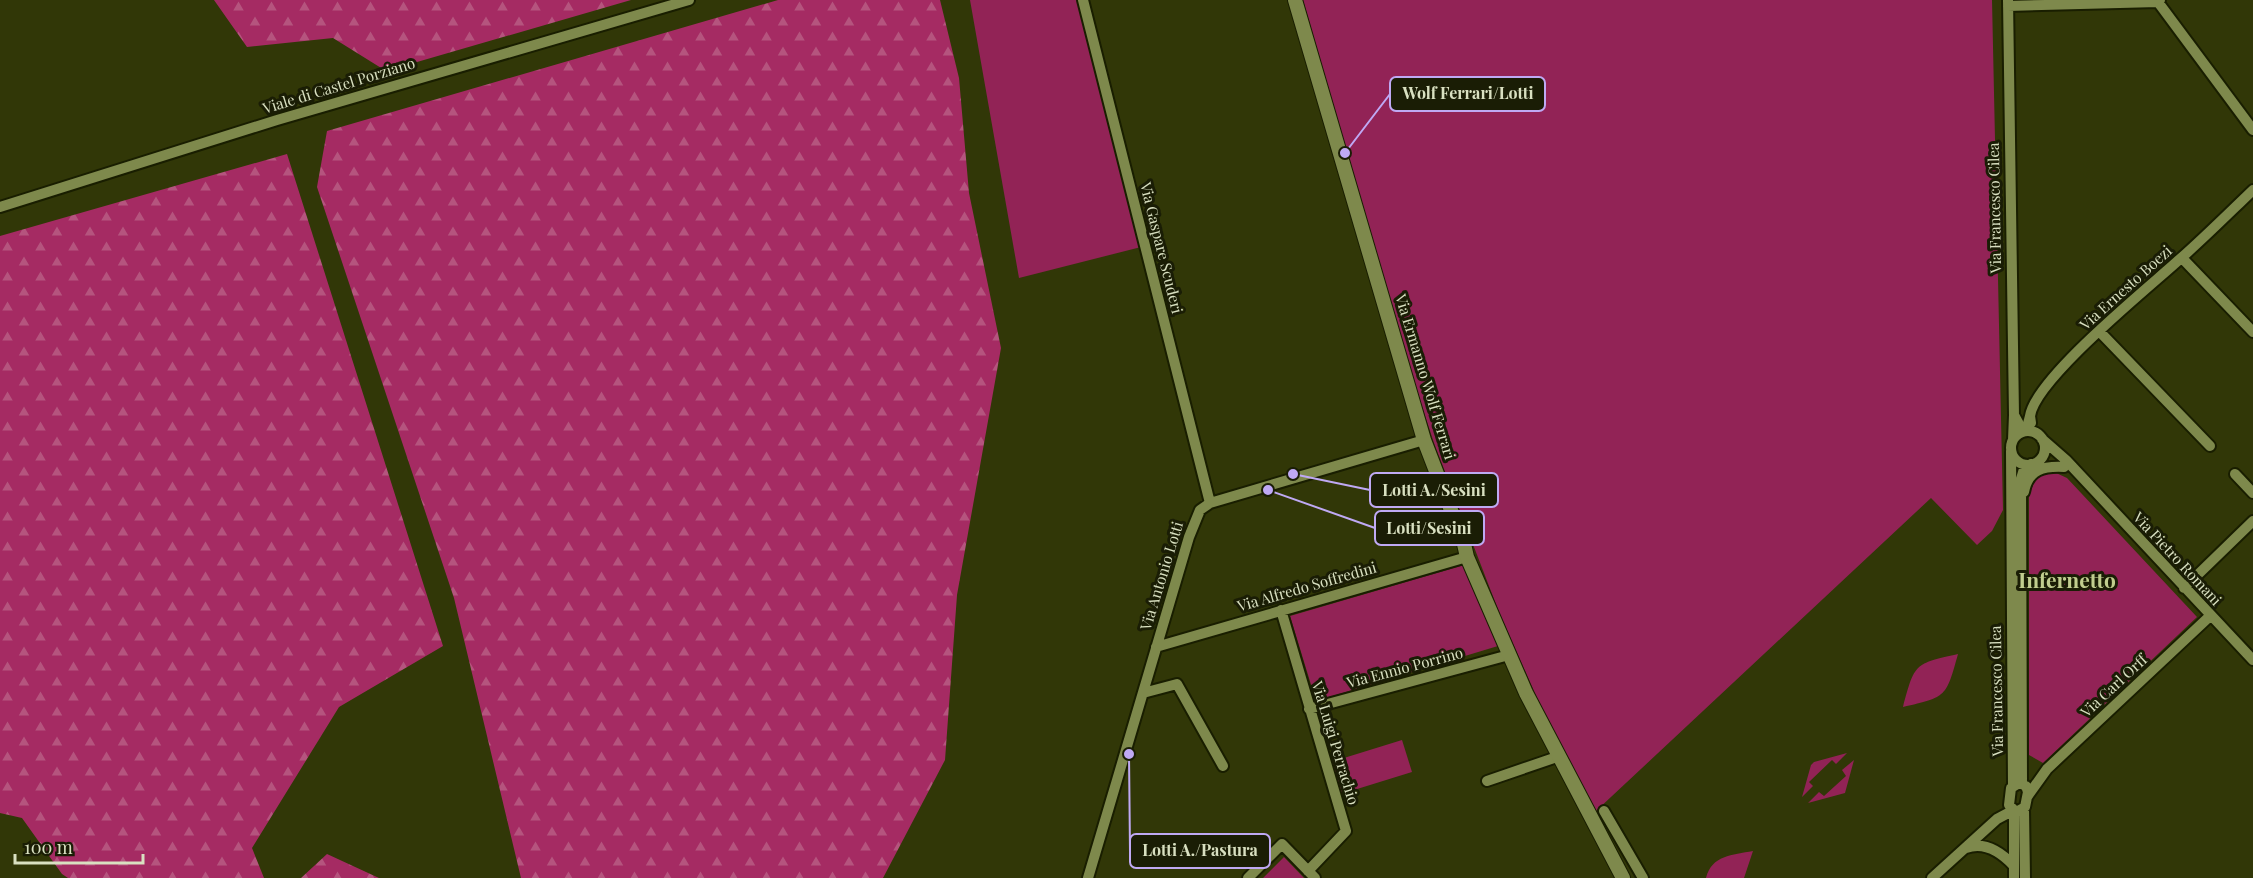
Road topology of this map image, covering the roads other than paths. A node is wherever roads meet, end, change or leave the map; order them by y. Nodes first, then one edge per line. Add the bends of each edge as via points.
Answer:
1 (689, 0) edge
2 (1083, 0) edge
3 (1295, 0) edge
4 (2159, 1) edge
5 (2008, 3) edge
6 (2253, 130) edge
7 (2253, 190) edge
8 (0, 207) edge
9 (2182, 258) junction
10 (2099, 331) junction
11 (2253, 332) edge
12 (2013, 401) junction
13 (2034, 402) junction
14 (2014, 415) junction
15 (2030, 416) junction
16 (2026, 431) junction
17 (2040, 436) junction
18 (1424, 440) junction
19 (2012, 446) junction
20 (2210, 447) dead end
21 (2034, 463) junction
22 (2064, 467) junction
23 (2235, 474) dead end
24 (2080, 477) junction
25 (2253, 492) edge
26 (2022, 502) junction
27 (1210, 503) junction
28 (2253, 521) edge
29 (1467, 557) junction
30 (2184, 588) junction
31 (1281, 610) junction
32 (2210, 616) junction
33 (1156, 647) junction
34 (1509, 655) junction
35 (2253, 660) edge
36 (1143, 693) junction
37 (1309, 709) junction
38 (2024, 753) junction
39 (1557, 757) junction
40 (1223, 766) dead end
41 (2047, 770) junction
42 (2039, 779) junction
43 (1487, 781) dead end
44 (2020, 785) junction
45 (2027, 797) junction
46 (2015, 809) junction
47 (1604, 811) dead end
48 (1963, 849) junction
49 (2013, 866) junction
50 (1311, 874) edge
51 (1088, 878) edge
52 (1248, 878) edge
53 (1623, 878) edge
54 (1643, 878) edge
55 (1932, 878) edge
56 (2014, 878) edge
57 (2025, 878) edge

1 - 8 street, Viale di Castel Porziano via 288,116
2 - 27 street, Via Gaspare Scuderi
3 - 18 street, Via Ermanno Wolf Ferrari
4 - 5 street
4 - 6 street
5 - 12 street, Via Francesco Cilea
7 - 9 street, Via Ernesto Boezi
9 - 10 street, Via Ernesto Boezi
9 - 11 street
10 - 13 street, Via Ernesto Boezi
10 - 20 street
12 - 13 street
12 - 14 street, Via Francesco Cilea
13 - 15 street, Via Ernesto Boezi
14 - 16 street
14 - 19 street, Via Francesco Cilea
15 - 16 street, Via Ernesto Boezi
15 - 17 street
16 - 17 street
16 - 19 street
17 - 21 street via 2045,449
17 - 24 street, Via Pietro Romani
18 - 27 street
18 - 29 street, Via Ermanno Wolf Ferrari
19 - 21 street via 2021,463
19 - 44 street, Via Francesco Cilea
21 - 22 street, Via Pietro Romani
21 - 26 street, Via Francesco Cilea via 2025,469 2021,479
22 - 24 street, Via Pietro Romani
22 - 26 street, Via Francesco Cilea via 2038,469 2025,487
23 - 25 street
24 - 30 street, Via Pietro Romani
26 - 38 street, Via Francesco Cilea
27 - 33 street, Via Antonio Lotti via 1200,510 1189,537
28 - 30 street
29 - 31 street, Via Alfredo Soffredini
29 - 34 street, Via Ermanno Wolf Ferrari
30 - 32 street, Via Pietro Romani
31 - 33 street, Via Alfredo Soffredini
31 - 37 street, Via Luigi Perrachio
32 - 35 street, Via Pietro Romani
32 - 41 street, Via Carl Orff
33 - 36 street, Via Antonio Lotti
34 - 37 street, Via Ennio Porrino
34 - 39 street, Via Ermanno Wolf Ferrari
36 - 40 street via 1177,684
36 - 51 street, Via Antonio Lotti
37 - 50 street, Via Luigi Perrachio via 1346,831
38 - 41 street via 2032,768
38 - 44 street, Via Francesco Cilea
39 - 43 street
39 - 53 street, Via Ermanno Wolf Ferrari
41 - 42 street, Via Carl Orff
42 - 44 street, Via Carl Orff
42 - 45 street, Via Carl Orff
44 - 45 street, Via Francesco Cilea via 2028,790
44 - 46 street, Via Francesco Cilea
45 - 46 street, Via Francesco Cilea
46 - 48 street via 1997,819
46 - 49 street, Via Francesco Cilea
46 - 57 street, Via Francesco Cilea
47 - 54 street
48 - 49 street via 1979,845 1990,848
48 - 55 street
49 - 56 street, Via Francesco Cilea
50 - 52 street via 1282,844

